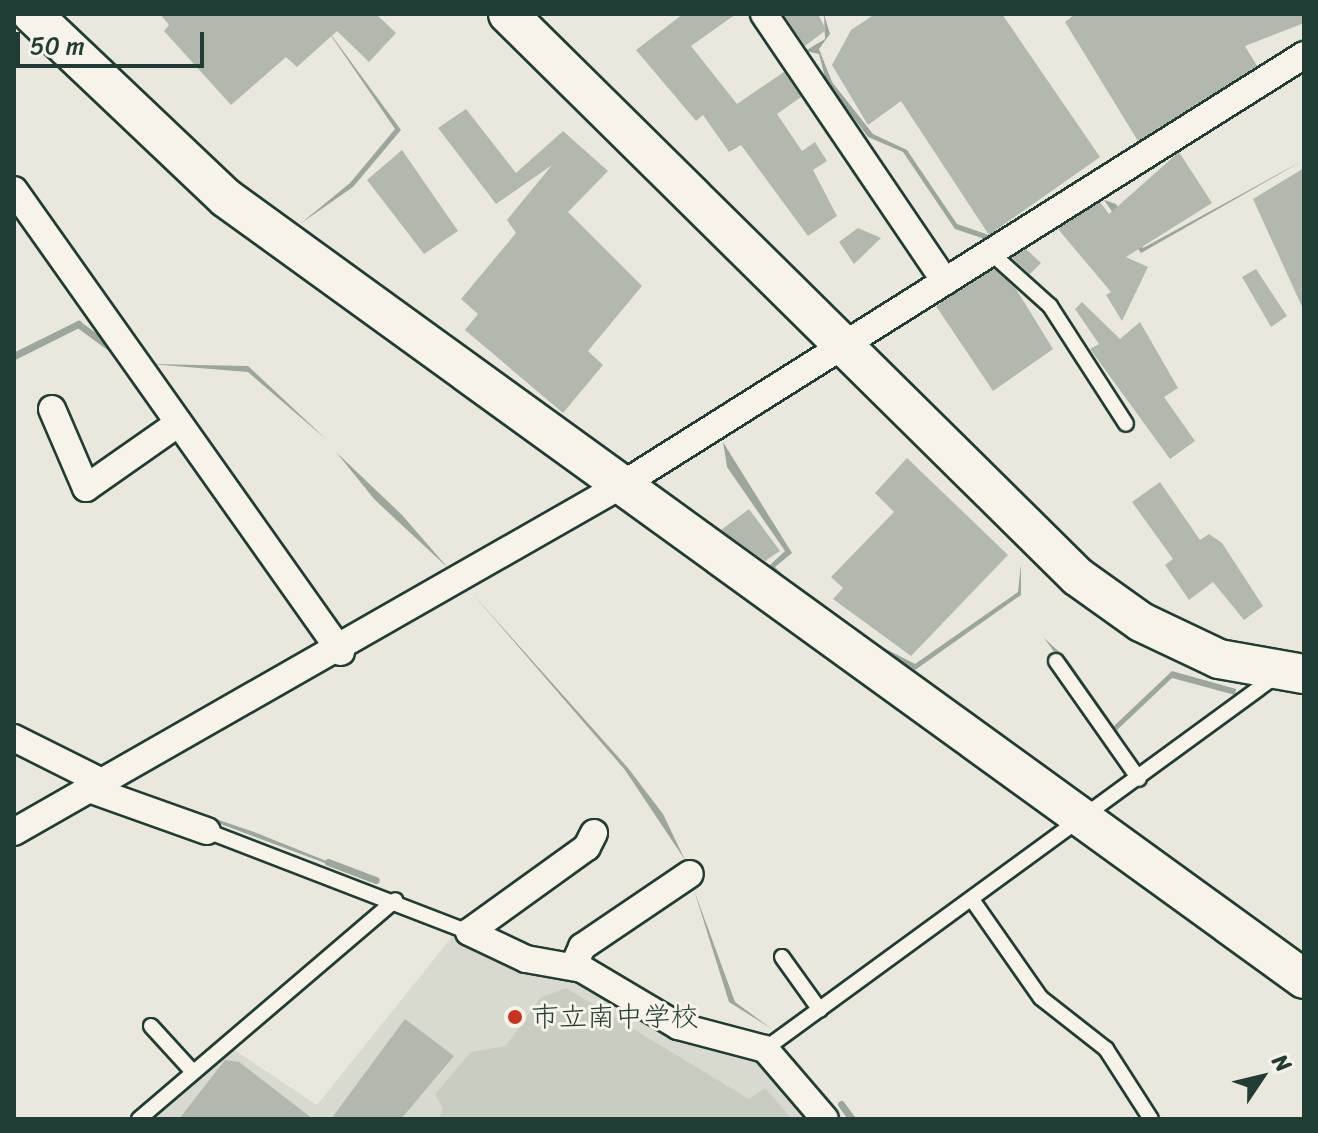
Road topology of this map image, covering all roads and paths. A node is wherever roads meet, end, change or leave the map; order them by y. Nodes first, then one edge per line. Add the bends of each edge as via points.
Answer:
1 (32, 14) edge
2 (508, 14) edge
3 (764, 14) edge
4 (1304, 55) edge
5 (14, 190) edge
6 (991, 253) junction
7 (945, 281) junction
8 (842, 348) junction
9 (52, 409) dead end
10 (179, 423) junction
11 (1126, 424) dead end
12 (625, 483) junction
13 (341, 652) junction
14 (1056, 661) dead end
15 (1297, 670) edge
16 (14, 738) edge
17 (1139, 779) junction
18 (95, 785) junction
19 (1087, 818) junction
20 (207, 831) joint
21 (14, 832) edge
22 (594, 833) dead end
23 (690, 874) dead end
24 (395, 900) junction
25 (973, 901) junction
26 (469, 932) junction
27 (782, 957) dead end
28 (574, 965) junction
29 (1304, 979) edge
30 (820, 1010) junction
31 (151, 1026) dead end
32 (765, 1049) junction
33 (193, 1072) junction
34 (139, 1119) edge
35 (825, 1119) edge
36 (1151, 1119) edge

1 - 12 street via 226,198
2 - 8 street
3 - 7 street
4 - 6 street
5 - 10 street
6 - 7 street
6 - 11 lane via 1050,306
7 - 8 street
8 - 12 street
8 - 15 street via 1078,577 1141,622 1219,659
9 - 10 street via 86,488
10 - 13 street
12 - 13 street
12 - 19 street
13 - 18 street
14 - 17 lane
15 - 17 lane
16 - 18 street
17 - 19 lane
18 - 20 street
18 - 21 street
19 - 25 lane
19 - 29 street
20 - 24 lane
22 - 26 street via 587,847
23 - 28 street via 582,947
24 - 26 lane
24 - 33 lane
25 - 30 lane
25 - 36 lane via 1041,998 1106,1049
26 - 28 street via 526,959
27 - 30 lane
28 - 32 street via 678,1026
30 - 32 lane
31 - 33 lane
32 - 35 street
33 - 34 lane

